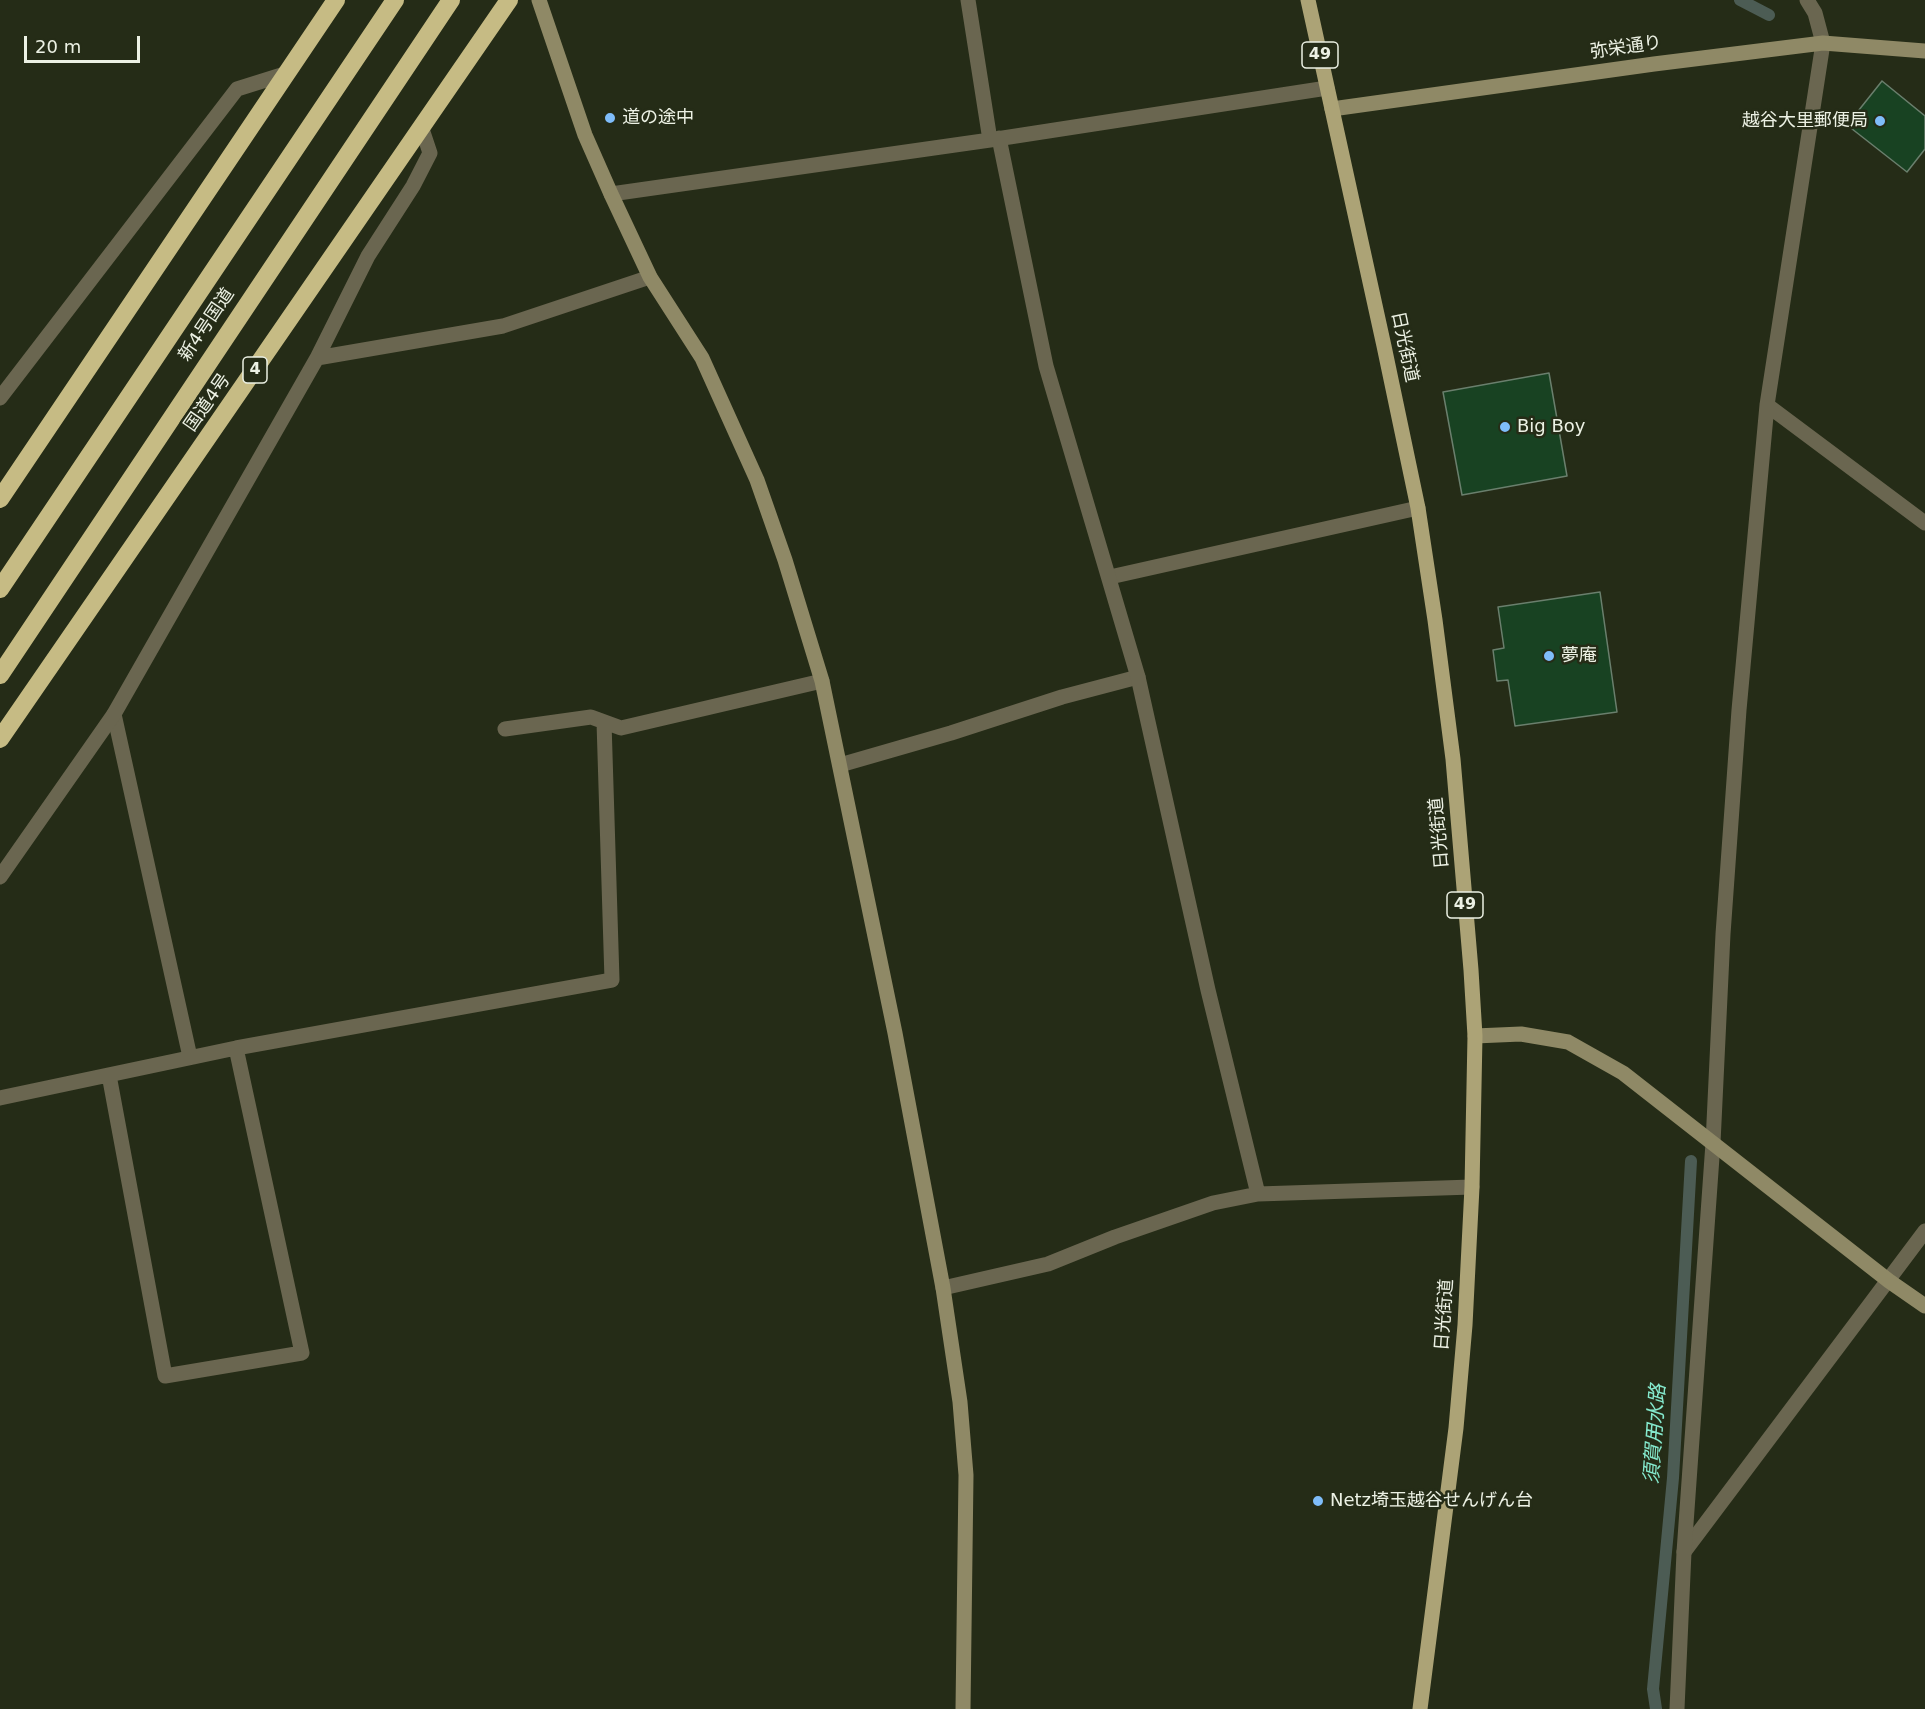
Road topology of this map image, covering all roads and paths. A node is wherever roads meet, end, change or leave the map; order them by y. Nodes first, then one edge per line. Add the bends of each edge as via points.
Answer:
1 (336, 0) edge
2 (395, 0) edge
3 (451, 0) edge
4 (509, 0) edge
5 (539, 0) edge
6 (968, 0) edge
7 (1308, 0) edge
8 (1807, 0) edge
9 (1823, 43) junction
10 (1925, 51) edge
11 (288, 73) junction
12 (1328, 88) junction
13 (1332, 109) junction
14 (422, 129) junction
15 (995, 139) junction
16 (610, 194) junction
17 (650, 277) junction
18 (317, 358) junction
19 (0, 398) edge
20 (1767, 405) junction
21 (0, 500) edge
22 (1418, 508) junction
23 (1925, 523) edge
24 (1110, 577) junction
25 (0, 589) edge
26 (0, 675) edge
27 (1138, 677) junction
28 (822, 681) junction
29 (114, 714) junction
30 (604, 722) junction
31 (505, 729) dead end
32 (0, 739) edge
33 (840, 765) junction
34 (0, 877) edge
35 (1475, 1036) junction
36 (236, 1048) junction
37 (189, 1058) junction
38 (109, 1075) junction
39 (0, 1098) edge
40 (1713, 1143) junction
41 (1472, 1187) junction
42 (1258, 1194) junction
43 (1925, 1231) edge
44 (1889, 1281) junction
45 (943, 1288) junction
46 (1925, 1306) edge
47 (1684, 1552) junction
48 (963, 1709) edge
49 (1420, 1709) edge
50 (1677, 1709) edge

1 - 11 highway
2 - 25 highway, 新4号国道
3 - 26 highway, 新4号国道 / 4
4 - 14 highway, 国道4号 / 4
5 - 16 street via 585,135
6 - 15 street
7 - 12 main road, 日光街道 / 49
8 - 9 street
9 - 10 street, 弥栄通り
9 - 13 street, 弥栄通り
9 - 20 street
11 - 19 street via 237,89
11 - 21 highway
12 - 13 main road, 日光街道 / 49
12 - 15 street
13 - 22 main road, 日光街道 / 49
14 - 18 street via 430,153 368,256
14 - 32 highway, 国道4号 / 4
15 - 16 street
15 - 24 street via 1046,366
16 - 17 street
17 - 18 street via 503,326
17 - 28 street via 702,358 757,480
18 - 29 street
20 - 23 street
20 - 40 street via 1739,710
22 - 24 street
22 - 35 main road, 日光街道 / 49 via 1453,759
24 - 27 street
27 - 33 street
27 - 42 street
28 - 30 street via 621,728
28 - 33 street
29 - 34 street
29 - 37 street
30 - 31 street via 591,717
30 - 36 street via 612,980
33 - 45 street
35 - 40 street via 1521,1034 1568,1042 1623,1073
35 - 41 main road, 日光街道 / 49
36 - 37 street
36 - 38 street via 302,1353 165,1376
37 - 38 street
38 - 39 street
40 - 44 street
40 - 47 street
41 - 42 street
41 - 49 main road, 日光街道 / 49 via 1456,1428
42 - 45 street via 1213,1203 1048,1264
43 - 44 street
44 - 46 street
44 - 47 street
45 - 48 street via 966,1475
47 - 50 street

